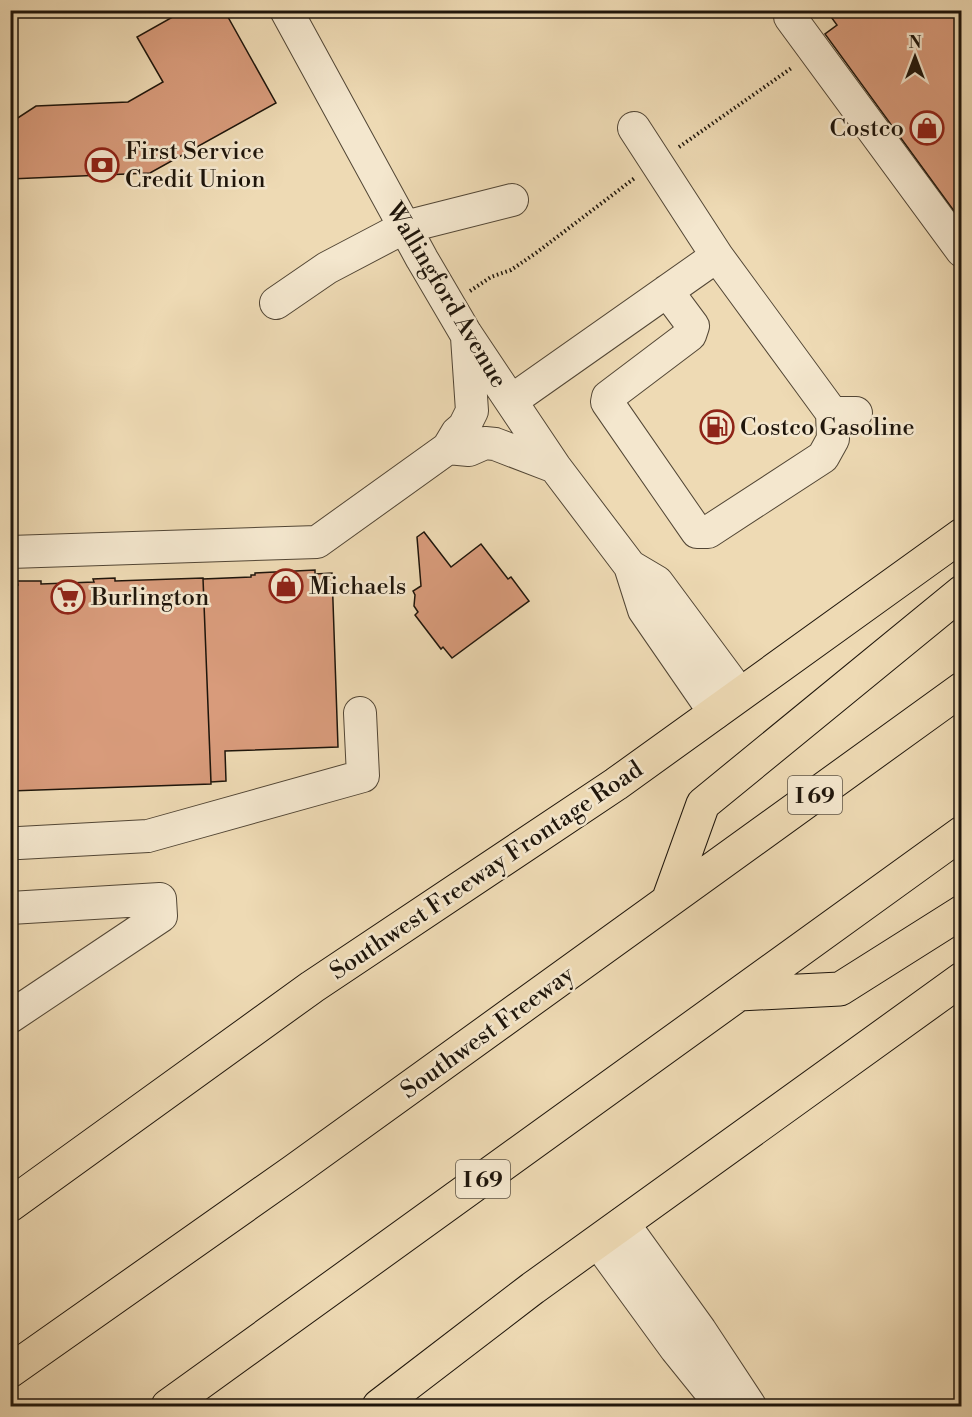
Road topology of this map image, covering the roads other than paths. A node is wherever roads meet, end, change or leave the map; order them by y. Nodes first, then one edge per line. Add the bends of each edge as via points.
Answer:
1 (285, 10) edge
2 (791, 10) edge
3 (634, 128) dead end
4 (512, 200) dead end
5 (405, 227) junction
6 (962, 251) edge
7 (717, 256) junction
8 (667, 291) junction
9 (276, 303) dead end
10 (466, 334) junction
11 (511, 400) junction
12 (448, 448) junction
13 (555, 467) junction
14 (962, 536) edge
15 (10, 552) edge
16 (962, 592) edge
17 (962, 689) edge
18 (728, 704) junction
19 (360, 713) dead end
20 (962, 833) edge
21 (19, 843) dead end
22 (668, 901) junction
23 (10, 908) edge
24 (962, 912) edge
25 (962, 979) edge
26 (739, 994) junction
27 (10, 1017) edge
28 (10, 1205) edge
29 (610, 1233) junction
30 (10, 1371) edge
31 (168, 1407) edge
32 (379, 1407) edge
33 (722, 1407) edge
34 (750, 1407) edge

1 - 5 street, Wallingford Avenue
2 - 6 street via 790,16
3 - 7 street
4 - 5 street
5 - 9 street via 327,268
5 - 10 street, Wallingford Avenue
7 - 8 street
7 - 8 street via 844,413 823,456 708,532 697,532 607,402 608,397 690,335 693,326
8 - 11 street
10 - 11 street, Wallingford Avenue
10 - 12 street via 472,411
11 - 13 street, Wallingford Avenue
12 - 13 street via 469,450 485,443 495,444
12 - 15 street via 317,542
13 - 18 street, Wallingford Avenue via 630,566 657,582
14 - 18 main road, Southwest Freeway Frontage Road
16 - 22 main road via 703,804
17 - 22 main road, Southwest Freeway / I 69
18 - 28 main road, Southwest Freeway Frontage Road via 312,987
19 - 21 street via 363,776 148,836
20 - 26 main road, I 69
22 - 30 main road, Southwest Freeway / I 69
23 - 27 street via 160,899 161,916
24 - 26 main road via 840,989
25 - 29 main road
26 - 31 main road, I 69
29 - 32 main road
29 - 33 street via 676,1349
29 - 34 street via 700,1330

